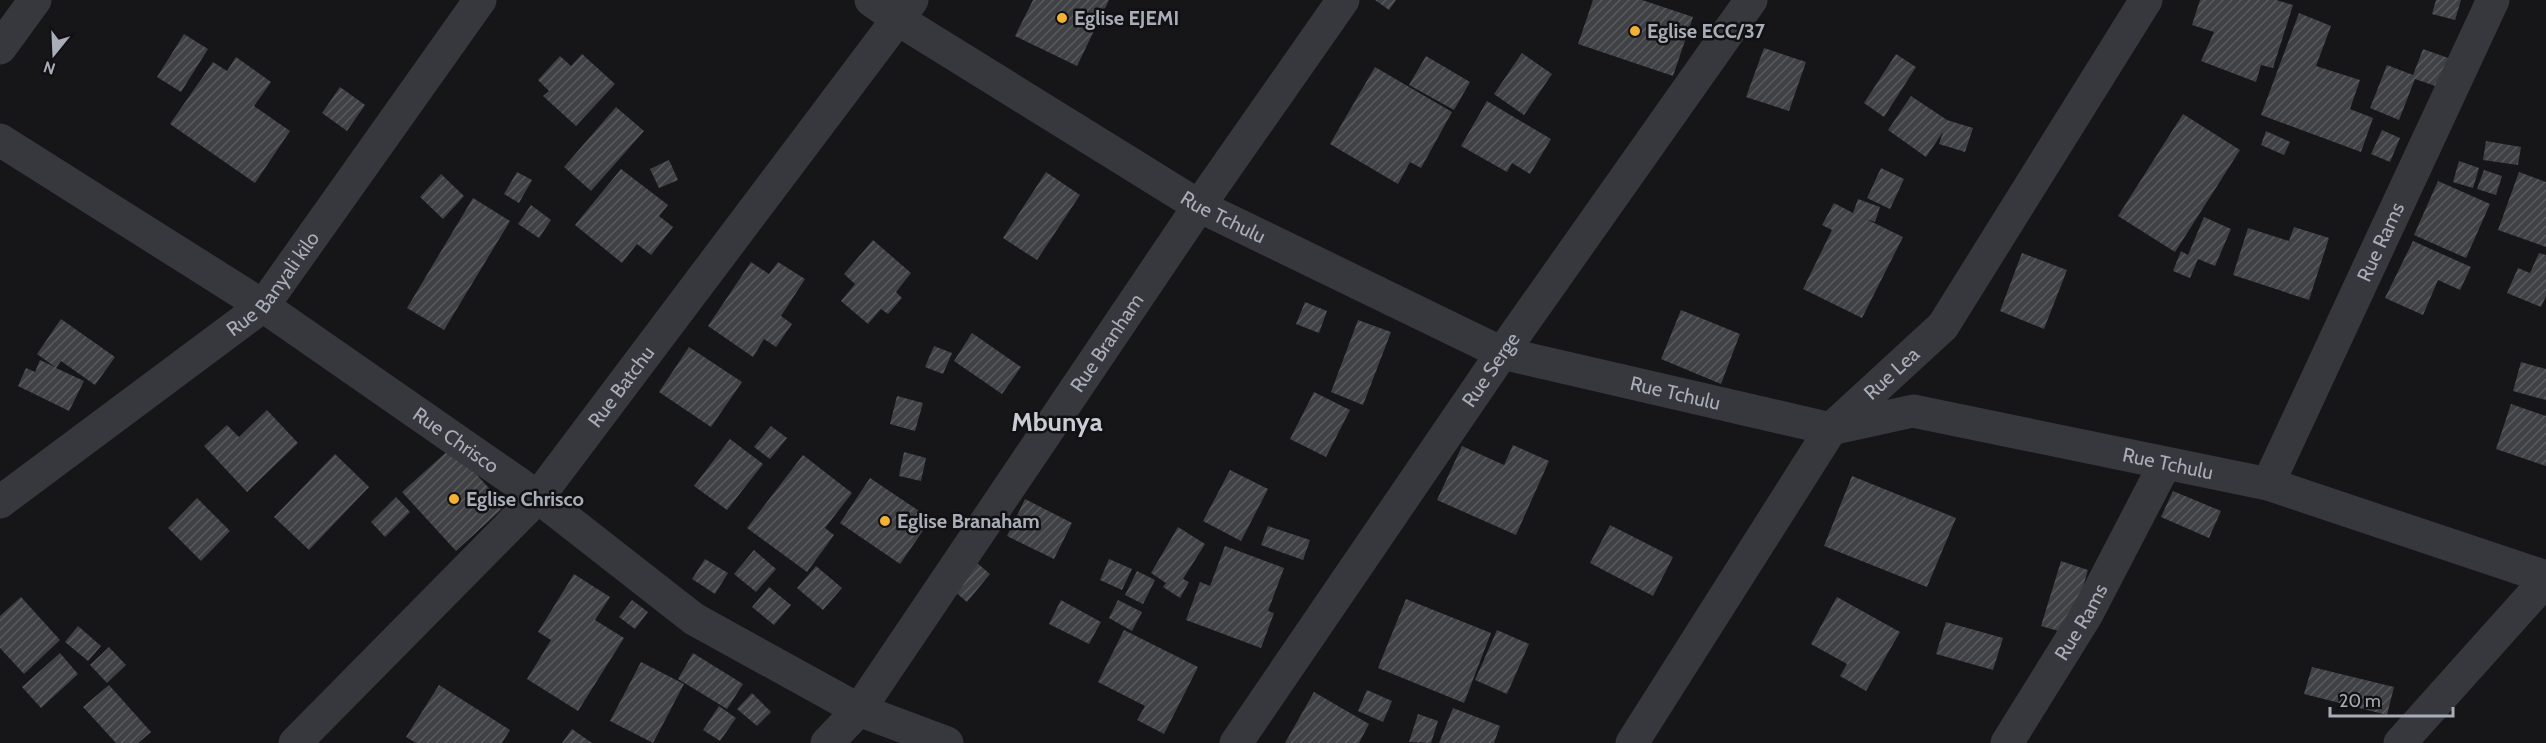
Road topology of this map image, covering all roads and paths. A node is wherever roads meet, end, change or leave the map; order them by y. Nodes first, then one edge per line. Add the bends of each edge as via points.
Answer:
1 (35, 0) edge
2 (480, 0) edge
3 (871, 0) edge
4 (1343, 0) edge
5 (1751, 0) edge
6 (2146, 0) edge
7 (2493, 0) edge
8 (905, 10) edge
9 (0, 48) edge
10 (0, 140) edge
11 (1199, 206) junction
12 (263, 306) junction
13 (1502, 352) junction
14 (1831, 429) junction
15 (2165, 464) junction
16 (2268, 484) junction
17 (538, 497) junction
18 (0, 502) edge
19 (2546, 579) edge
20 (858, 710) junction
21 (295, 743) edge
22 (827, 743) edge
23 (947, 743) edge
24 (1236, 743) edge
25 (1632, 743) edge
26 (2007, 743) edge
27 (2400, 743) edge

1 - 9 street
2 - 12 street, Rue Banyali kilo
3 - 8 street, Rue Tchulu
4 - 11 street, Rue Branham
5 - 13 street, Rue Serge
6 - 14 street, Rue Lea via 1943,326
7 - 16 street, Rue Rams
8 - 11 street, Rue Tchulu
8 - 17 street, Rue Batchu
10 - 12 street, Rue Chrisco
11 - 13 street, Rue Tchulu
11 - 20 street, Rue Branham
12 - 17 street, Rue Chrisco
12 - 18 street, Rue Banyali kilo
13 - 14 street, Rue Tchulu
13 - 24 street, Rue Serge
14 - 15 street, Rue Tchulu via 1913,411
14 - 25 street, Rue Lea
15 - 16 street, Rue Tchulu
15 - 26 street, Rue Rams via 2087,614
16 - 19 street, Rue Tchulu
17 - 20 street, Rue Chrisco via 694,619
17 - 21 street, Rue Batchu
19 - 27 street
20 - 22 street, Rue Branham
20 - 23 street, Rue Chrisco

